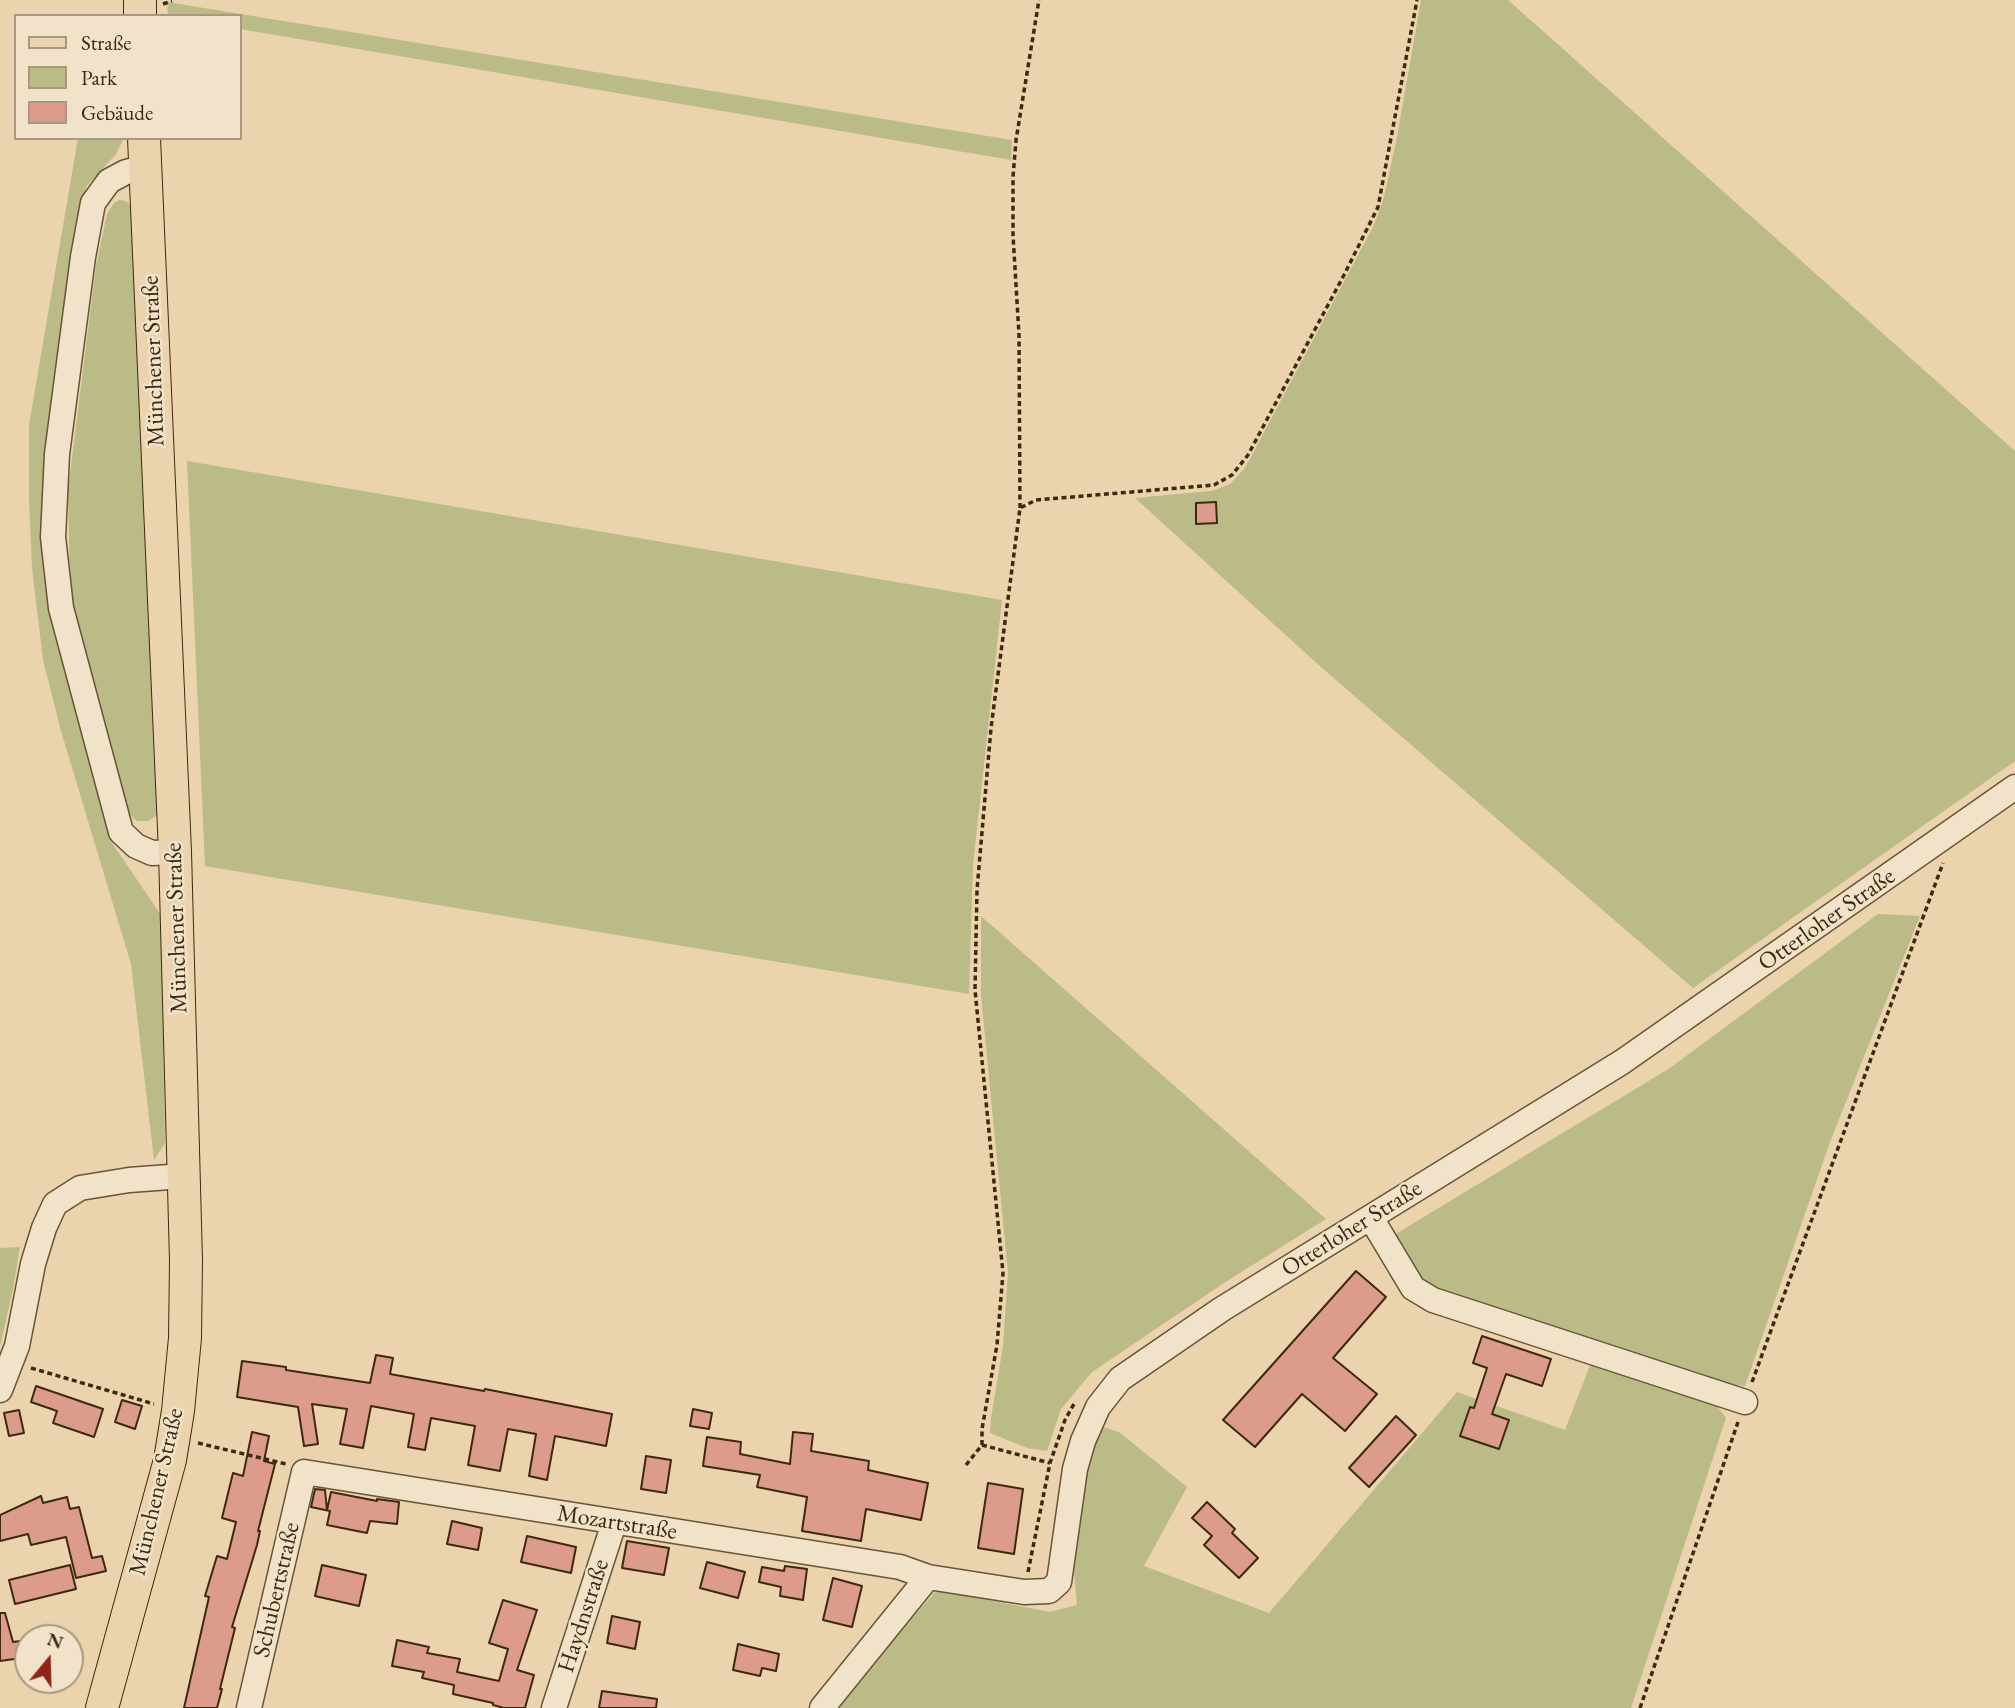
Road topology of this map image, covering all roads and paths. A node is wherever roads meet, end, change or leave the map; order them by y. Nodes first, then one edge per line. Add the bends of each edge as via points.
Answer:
1 (1039, 0) edge
2 (1417, 0) edge
3 (145, 153) edge
4 (1020, 508) junction
5 (2015, 787) edge
6 (1948, 835) junction
7 (175, 852) junction
8 (183, 1177) junction
9 (1371, 1217) junction
10 (12, 1363) junction
11 (0, 1390) edge
12 (1745, 1402) junction
13 (154, 1404) dead end
14 (196, 1442) dead end
15 (982, 1445) junction
16 (966, 1465) dead end
17 (304, 1472) junction
18 (614, 1523) junction
19 (928, 1577) junction
20 (1024, 1592) junction
21 (102, 1708) edge
22 (249, 1708) edge
23 (554, 1708) edge
24 (822, 1708) edge
25 (1640, 1708) edge

1 - 4 path via 1013,177
2 - 4 path via 1378,207 1248,455 1232,475 1214,485 1036,500
3 - 7 main road, Münchener Straße
3 - 7 street via 109,181 93,203 59,441 53,537 61,608 121,832 152,853
4 - 15 path via 990,728 977,890 975,990 1003,1273 998,1346
5 - 6 street, Otterloher Straße
6 - 9 street, Otterloher Straße via 1622,1062
6 - 12 path via 1945,858 1922,923
7 - 8 main road, Münchener Straße
8 - 10 street via 80,1188 55,1204 33,1264
8 - 21 main road, Münchener Straße via 186,1338 178,1411 164,1480
9 - 12 street via 1413,1288 1433,1300
9 - 20 street, Otterloher Straße via 1222,1309 1120,1379 1098,1407 1074,1468 1059,1581 1049,1591
10 - 11 street
10 - 13 path
12 - 25 path
14 - 17 path
15 - 16 path
15 - 20 path via 1050,1463
17 - 18 street, Mozartstraße
17 - 22 street, Schubertstraße
18 - 19 street, Mozartstraße via 900,1567
18 - 23 street, Haydnstraße
19 - 20 street, Otterloher Straße
19 - 24 street

